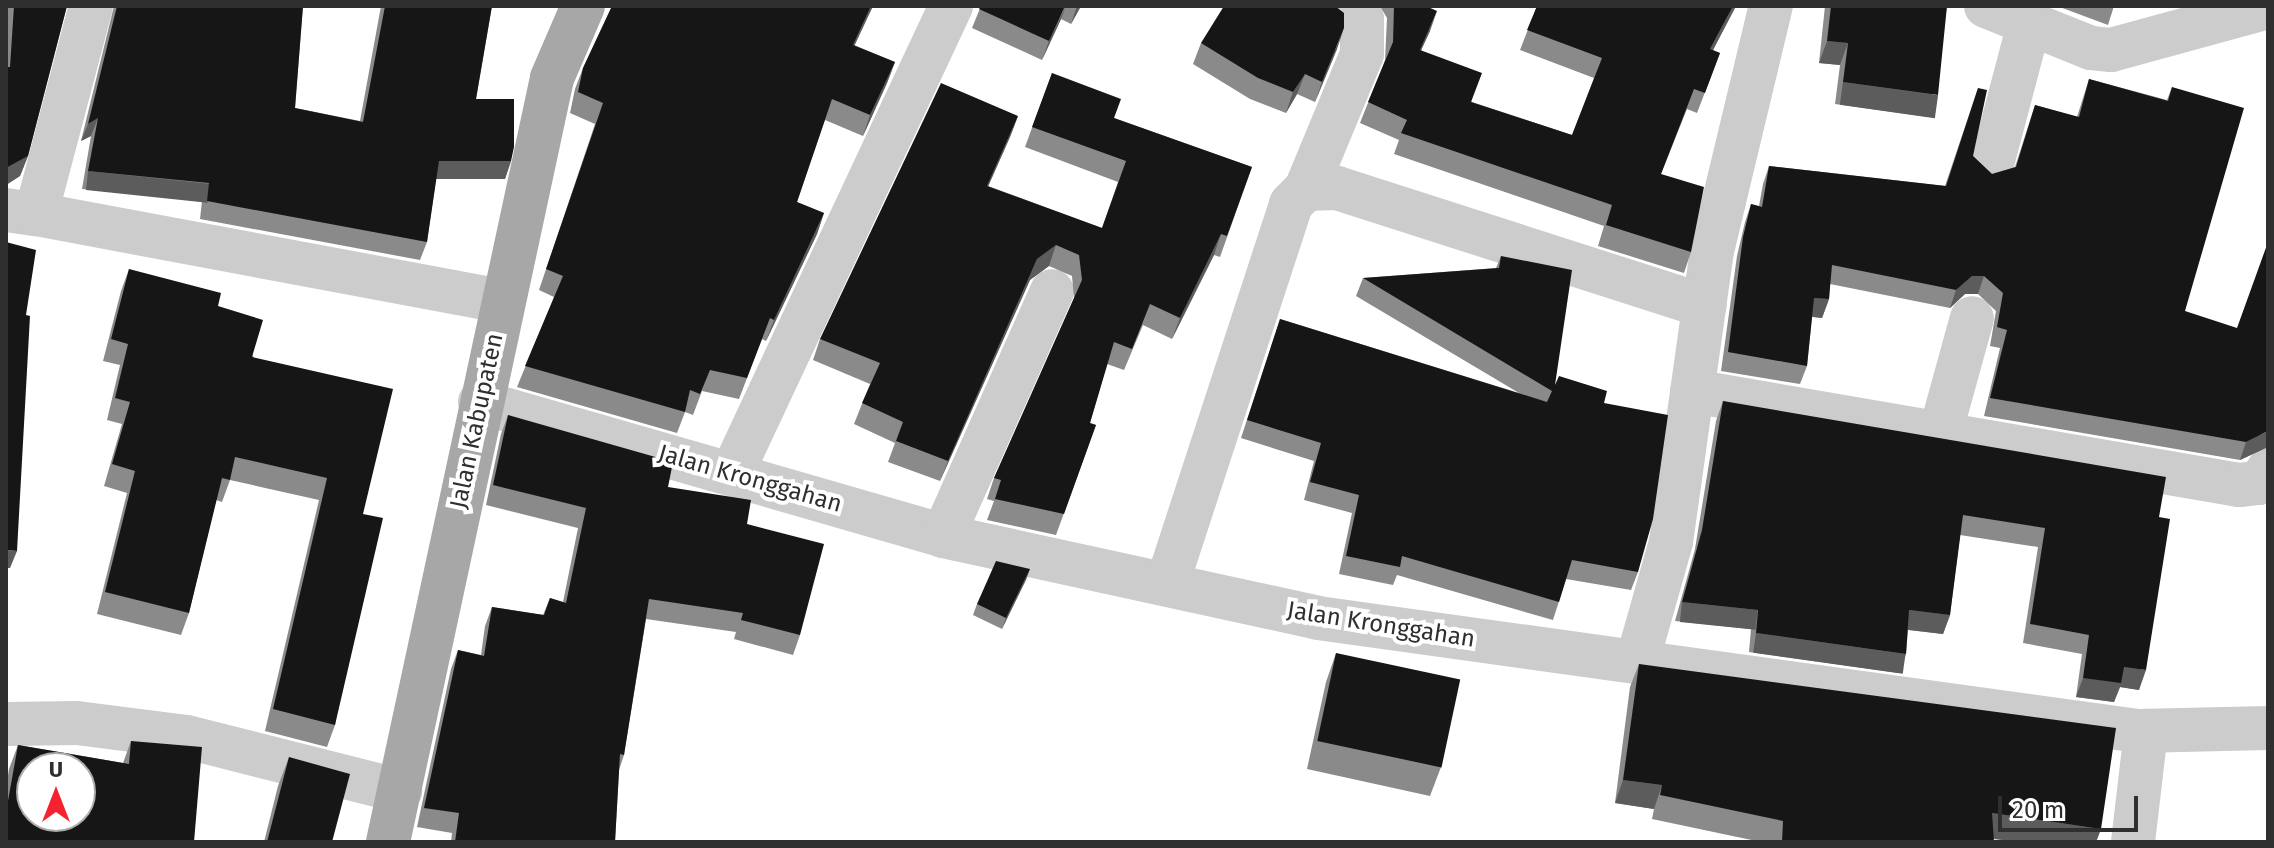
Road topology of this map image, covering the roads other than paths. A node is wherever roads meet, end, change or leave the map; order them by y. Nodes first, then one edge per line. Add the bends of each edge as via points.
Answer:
1 (91, 6) edge
2 (583, 6) edge
3 (951, 6) edge
4 (1338, 6) edge
5 (1771, 6) edge
6 (1986, 6) edge
7 (2268, 7) edge
8 (2029, 24) junction
9 (1991, 168) edge
10 (1306, 189) junction
11 (21, 212) edge
12 (1052, 291) dead end
13 (502, 301) junction
14 (1704, 306) junction
15 (1972, 318) dead end
16 (1692, 391) junction
17 (480, 402) junction
18 (1940, 434) junction
19 (2268, 470) edge
20 (733, 471) junction
21 (943, 536) junction
22 (1167, 584) junction
23 (1637, 662) junction
24 (6, 724) edge
25 (2268, 728) edge
26 (2146, 731) junction
27 (400, 791) junction
28 (388, 842) edge
29 (2133, 842) edge

1 - 11 street
2 - 13 main road, Jalan Kabupaten via 552,78
3 - 20 street
4 - 10 street via 1362,19 1362,54
5 - 14 street via 1712,251
6 - 8 street
7 - 8 street via 2111,50 2091,48
8 - 9 street
10 - 14 street via 1337,188
10 - 22 street via 1291,204
11 - 13 street
12 - 21 street
13 - 17 main road, Jalan Kabupaten
14 - 16 street
15 - 18 street
16 - 18 street
16 - 23 street via 1671,542
17 - 20 street, Jalan Kronggahan
17 - 27 main road, Jalan Kabupaten
18 - 19 street via 2239,485 2259,483
20 - 21 street, Jalan Kronggahan
21 - 22 street, Jalan Kronggahan
22 - 23 street, Jalan Kronggahan via 1318,618
23 - 26 street, Jalan Kronggahan
24 - 27 street via 77,723 187,737
25 - 26 street, Jalan Kronggahan
26 - 29 street
27 - 28 main road, Jalan Kabupaten

